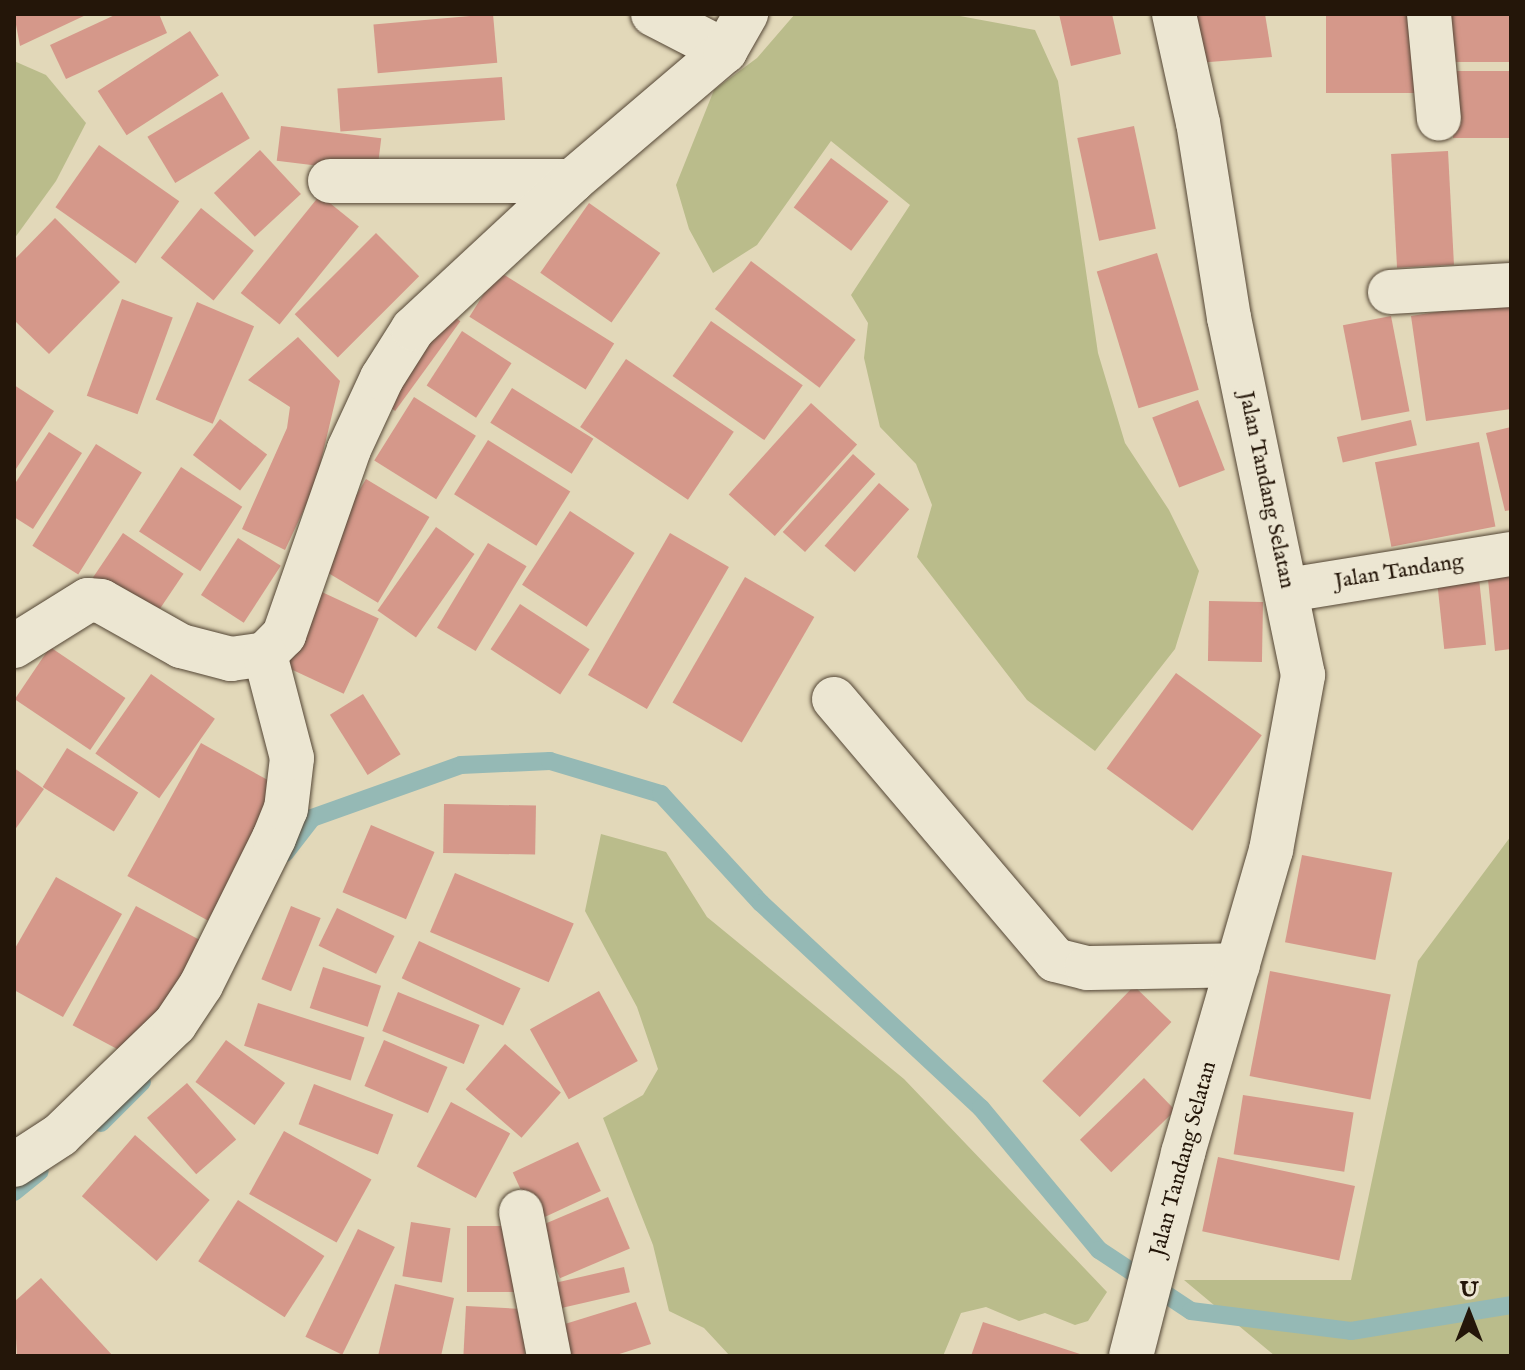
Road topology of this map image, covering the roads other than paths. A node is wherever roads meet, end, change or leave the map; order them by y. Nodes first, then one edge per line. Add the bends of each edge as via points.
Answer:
1 (653, 14) edge
2 (746, 14) edge
3 (1174, 14) edge
4 (1429, 14) edge
5 (725, 51) junction
6 (1439, 119) dead end
7 (330, 181) dead end
8 (572, 181) junction
9 (1511, 285) edge
10 (1390, 292) dead end
11 (1511, 554) edge
12 (1288, 590) junction
13 (14, 646) edge
14 (265, 654) junction
15 (834, 699) dead end
16 (1238, 965) junction
17 (14, 1165) edge
18 (521, 1212) dead end
19 (1132, 1355) edge
20 (549, 1356) edge

1 - 5 street
2 - 5 street
3 - 12 street, Jalan Tandang Selatan via 1198,123 1229,318
4 - 6 street
5 - 8 street
7 - 8 street
8 - 14 street via 413,329 382,378 349,449 284,635
9 - 10 street
11 - 12 street, Jalan Tandang
12 - 16 street, Jalan Tandang Selatan via 1303,675 1271,850
13 - 14 street via 88,600 101,601 181,646 231,659
14 - 17 street via 292,758 286,809 274,838 201,985 175,1024 60,1135
15 - 16 street via 1055,960 1087,968
16 - 19 street, Jalan Tandang Selatan
18 - 20 street

